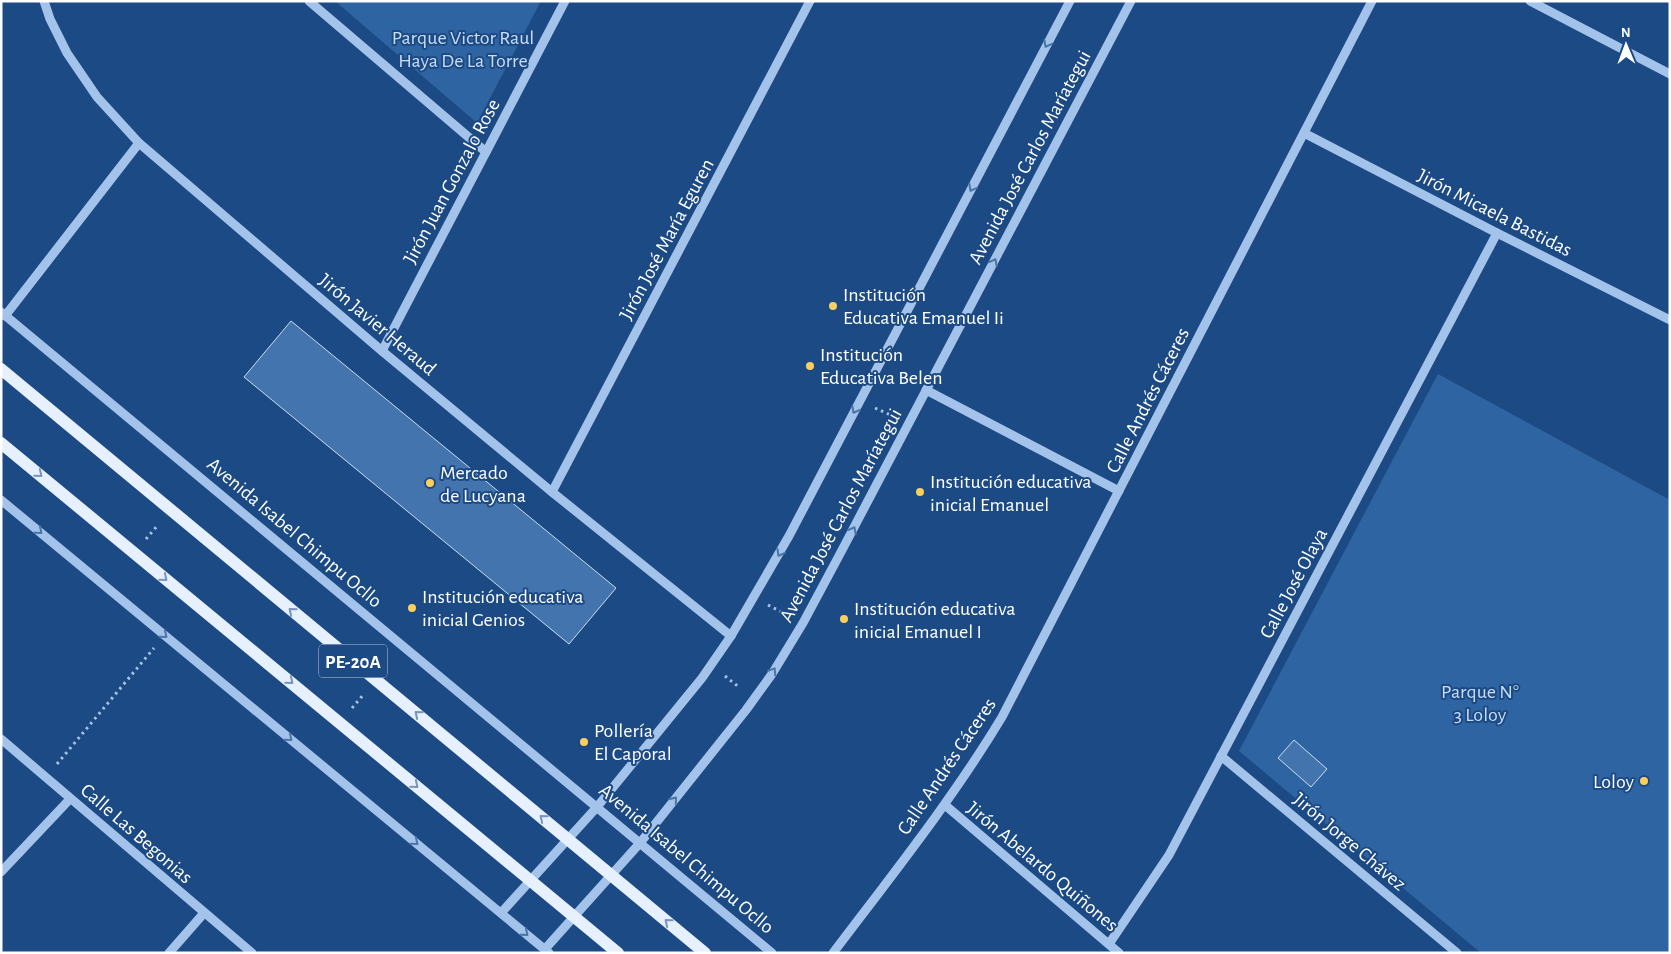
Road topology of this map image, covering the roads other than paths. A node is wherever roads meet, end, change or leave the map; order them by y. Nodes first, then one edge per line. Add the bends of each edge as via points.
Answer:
1 (44, 1) edge
2 (309, 1) edge
3 (565, 1) edge
4 (810, 1) edge
5 (1070, 1) edge
6 (1131, 1) edge
7 (1372, 1) edge
8 (1530, 1) edge
9 (1670, 74) edge
10 (1304, 133) junction
11 (139, 144) junction
12 (486, 152) junction
13 (1497, 233) junction
14 (3, 314) edge
15 (1670, 320) edge
16 (382, 351) junction
17 (1, 369) edge
18 (926, 390) junction
19 (1, 444) edge
20 (1119, 491) junction
21 (552, 492) junction
22 (1, 500) edge
23 (731, 636) junction
24 (1, 739) edge
25 (1221, 756) junction
26 (70, 798) junction
27 (944, 805) junction
28 (597, 807) junction
29 (568, 839) junction
30 (640, 843) junction
31 (1, 872) edge
32 (612, 875) junction
33 (530, 881) junction
34 (501, 913) junction
35 (204, 914) junction
36 (574, 917) junction
37 (1109, 944) junction
38 (547, 951) edge
39 (168, 953) edge
40 (252, 953) edge
41 (618, 953) edge
42 (705, 953) edge
43 (772, 953) edge
44 (834, 953) edge
45 (1120, 953) edge
46 (1457, 953) edge

1 - 11 street, Jirón Javier Heraud via 67,54 97,97
2 - 12 street
3 - 12 street, Jirón Juan Gonzalo Rose
4 - 21 street, Jirón José María Eguren
5 -> 23 street, Avenida José Carlos Maríategui via 789,536
18 -> 6 street, Avenida José Carlos Maríategui
7 - 10 street, Calle Andrés Cáceres
8 - 9 street
10 - 13 street, Jirón Micaela Bastidas
10 - 20 street, Calle Andrés Cáceres
11 - 14 street
11 - 16 street, Jirón Javier Heraud
12 - 16 street, Jirón Juan Gonzalo Rose
13 - 15 street, Jirón Micaela Bastidas
13 - 25 street, Calle José Olaya
14 - 28 street, Avenida Isabel Chimpu Ocllo
16 - 21 street, Jirón Javier Heraud
29 -> 17 main road, PE-20A
18 - 20 street
30 -> 18 street, Avenida José Carlos Maríategui via 772,674 803,623
19 -> 33 main road, PE-20A
20 - 27 street, Calle Andrés Cáceres via 1002,717 975,763
21 - 23 street, Jirón Javier Heraud
22 -> 34 street
23 - 28 street, Avenida José Carlos Maríategui via 702,678
24 - 26 street, Calle Las Begonias
25 - 37 street, Calle José Olaya via 1169,855
25 - 46 street, Jirón Jorge Chávez
26 - 31 street
26 - 35 street, Calle Las Begonias
27 - 37 street, Jirón Abelardo Quiñones
27 - 44 street, Calle Andrés Cáceres
28 - 29 street, Avenida José Carlos Maríategui
28 - 30 street, Avenida Isabel Chimpu Ocllo
29 - 32 main road, PE-20A
29 - 33 street, Avenida José Carlos Maríategui
30 - 32 street, Avenida José Carlos Maríategui
30 - 43 street, Avenida Isabel Chimpu Ocllo
32 - 36 street, Avenida José Carlos Maríategui
42 -> 32 main road, PE-20A
33 - 34 street, Avenida José Carlos Maríategui
33 - 36 main road, PE-20A
34 -> 38 street
35 - 39 street
35 - 40 street, Calle Las Begonias
36 - 38 street, Avenida José Carlos Maríategui
36 - 41 main road, PE-20A
37 - 45 street, Jirón Abelardo Quiñones

